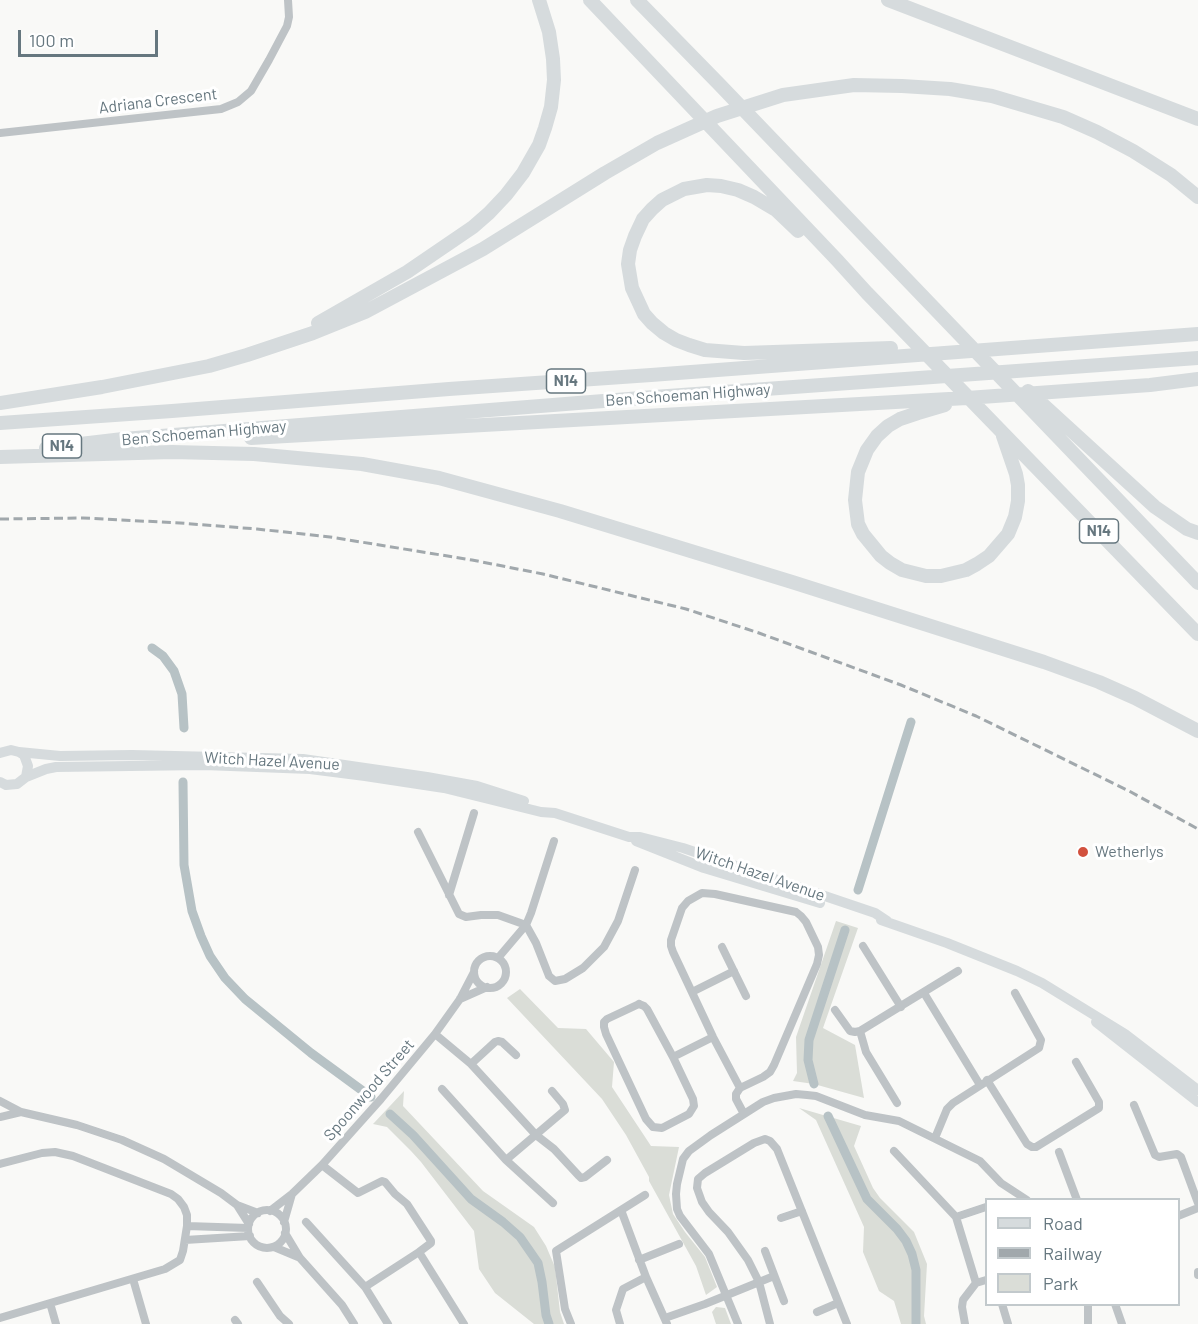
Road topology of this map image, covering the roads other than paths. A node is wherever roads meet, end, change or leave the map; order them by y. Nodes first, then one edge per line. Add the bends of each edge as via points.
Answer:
1 (288, 0) edge
2 (539, 0) edge
3 (590, 0) edge
4 (637, 0) edge
5 (888, 0) edge
6 (1198, 119) edge
7 (0, 133) edge
8 (1198, 197) edge
9 (867, 293) junction
10 (954, 328) junction
11 (1198, 333) edge
12 (280, 344) junction
13 (1004, 347) junction
14 (1198, 358) edge
15 (1198, 382) edge
16 (967, 398) junction
17 (0, 403) edge
18 (0, 423) edge
19 (998, 428) junction
20 (123, 440) junction
21 (0, 455) edge
22 (1198, 533) edge
23 (1198, 583) edge
24 (1198, 634) edge
25 (1198, 731) edge
26 (19, 752) junction
27 (0, 753) edge
28 (26, 777) junction
29 (0, 782) edge
30 (474, 813) dead end
31 (555, 813) junction
32 (417, 832) dead end
33 (554, 841) dead end
34 (635, 870) dead end
35 (449, 895) junction
36 (526, 924) junction
37 (863, 946) dead end
38 (722, 947) dead end
39 (498, 958) junction
40 (734, 971) junction
41 (958, 971) dead end
42 (474, 972) junction
43 (487, 987) junction
44 (692, 992) junction
45 (924, 993) junction
46 (1015, 993) dead end
47 (746, 996) dead end
48 (460, 999) junction
49 (901, 1007) junction
50 (1080, 1007) junction
51 (835, 1010) dead end
52 (860, 1032) junction
53 (435, 1035) junction
54 (713, 1036) junction
55 (516, 1055) dead end
56 (674, 1057) junction
57 (1076, 1062) dead end
58 (471, 1065) junction
59 (984, 1082) junction
60 (740, 1088) junction
61 (442, 1089) dead end
62 (1198, 1090) edge
63 (552, 1091) dead end
64 (0, 1101) edge
65 (1198, 1102) edge
66 (897, 1103) dead end
67 (1134, 1105) dead end
68 (21, 1112) junction
69 (744, 1114) junction
70 (0, 1117) edge
71 (537, 1135) junction
72 (935, 1138) junction
73 (894, 1151) dead end
74 (1059, 1152) dead end
75 (506, 1160) junction
76 (607, 1160) dead end
77 (0, 1164) edge
78 (322, 1165) junction
79 (292, 1194) junction
80 (645, 1195) dead end
81 (1024, 1198) edge
82 (1076, 1198) edge
83 (553, 1203) dead end
84 (1198, 1203) edge
85 (237, 1205) junction
86 (985, 1208) edge
87 (1198, 1208) edge
88 (621, 1210) junction
89 (802, 1210) junction
90 (270, 1211) junction
91 (258, 1213) junction
92 (1180, 1216) edge
93 (956, 1217) junction
94 (781, 1218) dead end
95 (284, 1222) junction
96 (306, 1222) dead end
97 (187, 1226) junction
98 (249, 1229) junction
99 (285, 1233) junction
100 (185, 1240) junction
101 (679, 1244) dead end
102 (274, 1247) junction
103 (765, 1251) dead end
104 (419, 1252) junction
105 (300, 1258) junction
106 (639, 1260) junction
107 (774, 1276) junction
108 (646, 1277) junction
109 (133, 1280) junction
110 (985, 1281) edge
111 (257, 1282) dead end
112 (759, 1282) junction
113 (976, 1283) junction
114 (365, 1287) junction
115 (727, 1295) junction
116 (784, 1301) dead end
117 (50, 1303) junction
118 (838, 1303) junction
119 (1002, 1306) edge
120 (1088, 1306) edge
121 (1115, 1306) edge
122 (817, 1312) dead end
123 (0, 1318) edge
124 (666, 1321) edge
125 (56, 1324) edge
126 (146, 1324) edge
127 (289, 1324) edge
128 (354, 1324) edge
129 (388, 1324) edge
130 (464, 1324) edge
131 (571, 1324) edge
132 (620, 1324) edge
133 (738, 1324) edge
134 (770, 1324) edge
135 (847, 1324) edge
136 (965, 1324) edge
137 (1008, 1324) edge
138 (1088, 1324) edge
139 (1122, 1324) edge

1 - 7 street, Adriana Crescent via 287,26 251,91 238,102 221,109
2 - 12 highway via 549,32 554,80 545,128 523,173 473,227 407,272
3 - 9 highway, N14
4 - 10 highway, N14
5 - 6 highway
8 - 12 highway via 1133,151 1063,117 1022,104 950,89 854,85 819,89 783,95 685,130 416,286 365,312
9 - 13 highway via 776,210 738,190 721,186 695,186 662,200 643,219 630,250 630,281 644,314 664,333 705,350 744,353
9 - 19 highway, N14
10 - 22 highway via 1155,507
10 - 23 highway, N14
11 - 13 highway, Ben Schoeman Highway / N14
12 - 17 highway via 209,366
13 - 18 highway, Ben Schoeman Highway / N14
14 - 20 highway, Ben Schoeman Highway / N14
15 - 16 highway
16 - 19 highway via 900,419 882,431 867,450 855,487 855,511 863,534 880,556 902,570 941,576 971,567 994,551 1008,534 1018,501 1016,474
16 - 20 highway via 202,441
19 - 24 highway, N14
20 - 21 highway, Ben Schoeman Highway / N14
21 - 25 highway via 254,454 362,464 439,478 560,511 1044,662 1135,698
26 - 27 street, Witch Hazel Avenue
26 - 28 street via 28,766
26 - 31 street, Witch Hazel Avenue via 313,760 477,786
28 - 29 street, Witch Hazel Avenue via 12,785
28 - 31 street, Witch Hazel Avenue via 56,767 99,765 310,769 444,788
30 - 35 street
31 - 50 street, Witch Hazel Avenue via 629,837 704,868 887,921 1017,971
32 - 35 street
33 - 36 street
34 - 36 street via 608,941 590,963 565,979 552,979
35 - 36 street via 462,916 498,915
36 - 39 street
37 - 49 street
38 - 40 street
39 - 42 street via 480,959
39 - 43 street via 506,969 505,977 498,986
40 - 44 street
40 - 47 street
41 - 45 street
42 - 43 street
42 - 48 street, Spoonwood Street
43 - 48 street
44 - 54 street
44 - 60 street via 671,940 682,908 694,897 716,894 770,905 795,912 806,922 818,947 817,964 770,1072
45 - 49 street
45 - 59 street
46 - 59 street via 1041,1045
48 - 53 street, Spoonwood Street
49 - 52 street
50 - 62 street, Witch Hazel Avenue via 1131,1038
50 - 65 street, Witch Hazel Avenue
51 - 52 street via 850,1031
52 - 66 street via 866,1052
53 - 58 street
53 - 78 street, Spoonwood Street
54 - 56 street
54 - 60 street
55 - 58 street via 498,1041
56 - 56 street via 694,1106 683,1118 656,1128 646,1119 604,1022 636,1005 644,1006
57 - 59 street via 1099,1101 1099,1108 1039,1146 1027,1144
58 - 71 street
59 - 72 street via 949,1106
60 - 69 street via 736,1099
61 - 75 street
63 - 71 street via 565,1110
64 - 68 street
67 - 84 street via 1155,1155 1181,1157
68 - 70 street
68 - 85 street via 122,1140 164,1159
69 - 72 street via 774,1098 816,1096 865,1115 899,1120
69 - 115 street via 689,1151 681,1165 676,1194 680,1216 709,1254
71 - 75 street
71 - 76 street via 581,1178
72 - 81 street via 980,1161 1001,1183
73 - 93 street
74 - 82 street
75 - 83 street
77 - 97 street via 42,1153 73,1156 171,1194 184,1207
78 - 79 street, Spoonwood Street
78 - 104 street via 358,1193 385,1182 406,1203 431,1241
79 - 90 street, Spoonwood Street
79 - 95 street
80 - 88 street
85 - 91 street
85 - 98 street
86 - 93 street
87 - 92 street
88 - 106 street
88 - 131 street via 556,1251
89 - 94 street
89 - 112 street via 777,1149 767,1139 754,1143 698,1179 702,1202 740,1247
89 - 118 street
90 - 91 street
90 - 95 street
91 - 98 street
93 - 113 street
95 - 99 street
96 - 114 street
97 - 98 street
97 - 100 street
98 - 100 street
98 - 102 street via 259,1246
99 - 102 street via 282,1242
99 - 105 street
100 - 109 street via 180,1260 175,1264
101 - 106 street
102 - 105 street
103 - 107 street
104 - 114 street
104 - 130 street
105 - 128 street
106 - 108 street
107 - 112 street
107 - 116 street
108 - 124 street
108 - 132 street via 623,1288 616,1308
109 - 117 street
109 - 126 street
110 - 113 street
111 - 127 street
112 - 115 street
112 - 134 street
113 - 136 street via 962,1303
114 - 129 street
115 - 124 street
115 - 133 street
117 - 123 street
117 - 125 street
118 - 122 street
118 - 135 street
119 - 137 street
120 - 138 street
121 - 139 street

